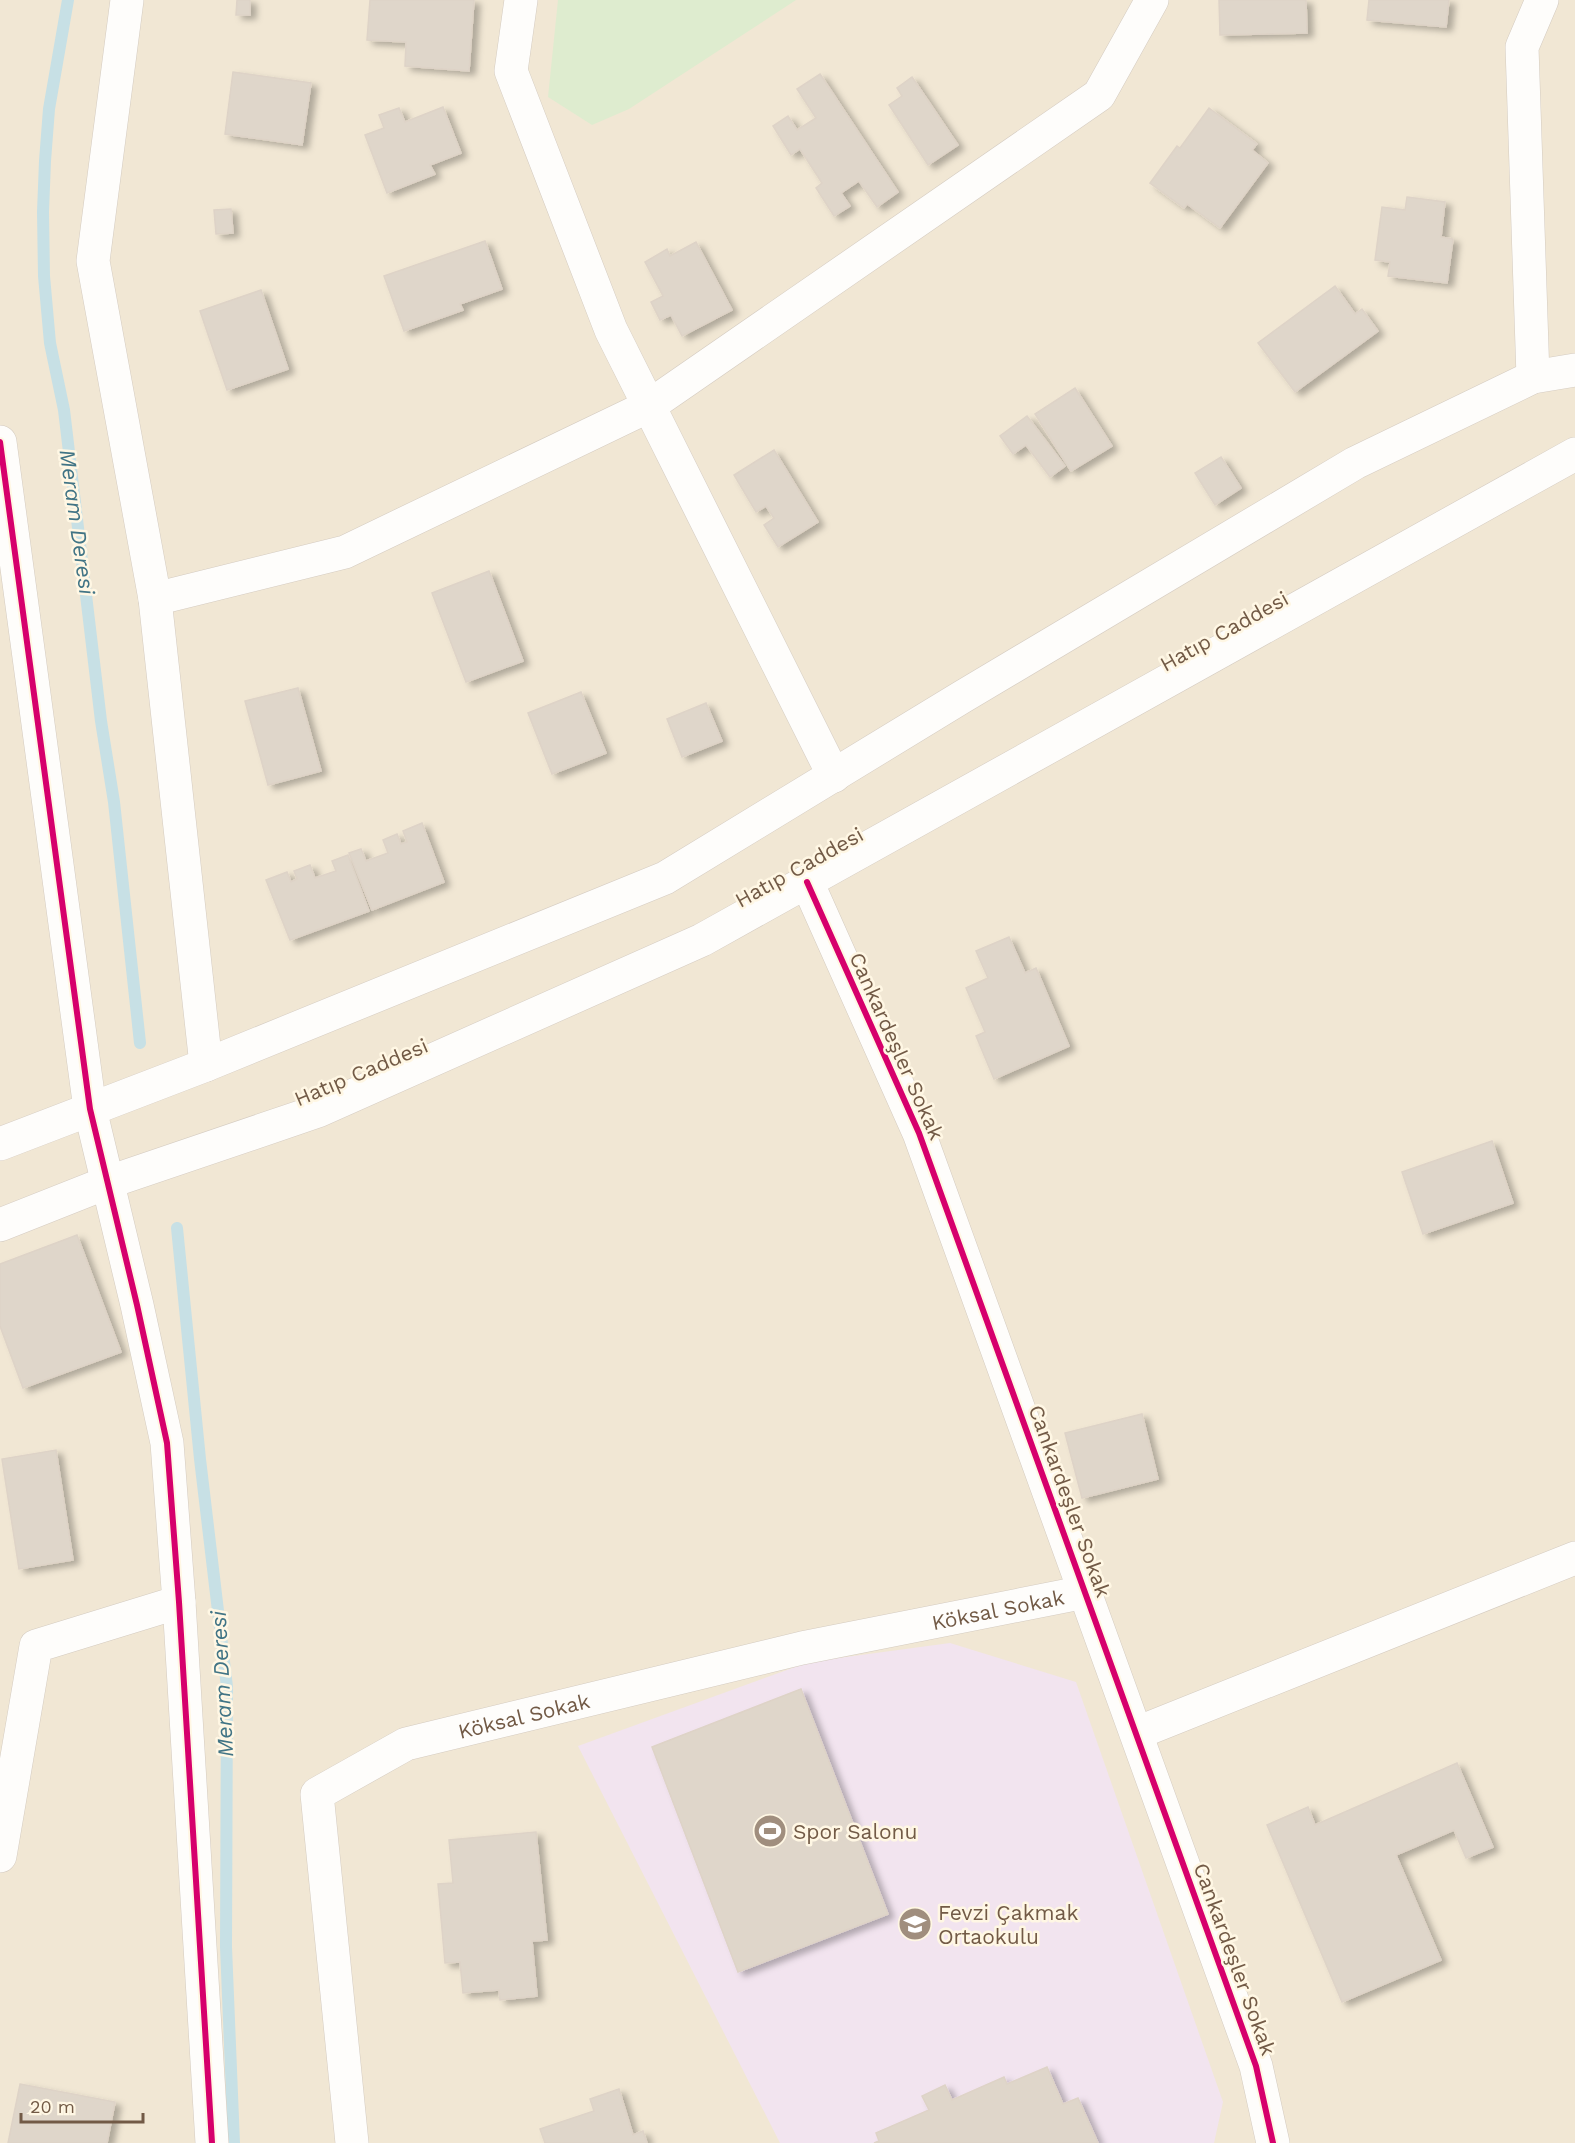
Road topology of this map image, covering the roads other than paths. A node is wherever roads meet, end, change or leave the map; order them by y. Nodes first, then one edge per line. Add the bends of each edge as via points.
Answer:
1 (127, 0) edge
2 (521, 0) edge
3 (1152, 0) edge
4 (1542, 0) edge
5 (1575, 370) edge
6 (1533, 377) junction
7 (649, 406) junction
8 (0, 442) edge
9 (1575, 454) edge
10 (155, 599) junction
11 (834, 776) junction
12 (807, 882) junction
13 (206, 1065) junction
14 (90, 1109) junction
15 (0, 1144) edge
16 (106, 1182) junction
17 (0, 1225) edge
18 (1575, 1558) edge
19 (1085, 1592) junction
20 (179, 1602) junction
21 (1137, 1733) junction
22 (0, 1856) edge
23 (212, 2143) edge
24 (352, 2143) edge
25 (1273, 2143) edge

1 - 10 street via 93,261
2 - 7 street via 511,71 611,330
3 - 7 street via 1099,95
4 - 6 street via 1522,47
5 - 6 street
6 - 11 street via 1354,463
7 - 10 street via 345,552
7 - 11 street
8 - 14 street
9 - 12 street, Hatıp Caddesi
10 - 13 street
11 - 13 street via 665,878
12 - 16 street, Hatıp Caddesi via 702,940 318,1111
12 - 19 street, Cankardeşler Sokak via 919,1133
13 - 14 street
14 - 15 street
14 - 16 street
16 - 17 street, Hatıp Caddesi
16 - 20 street via 167,1443
18 - 21 street
19 - 21 street, Cankardeşler Sokak
19 - 24 street, Köksal Sokak via 802,1648 406,1744 317,1794
20 - 22 street via 36,1647
20 - 23 street
21 - 25 street, Cankardeşler Sokak via 1256,2066

